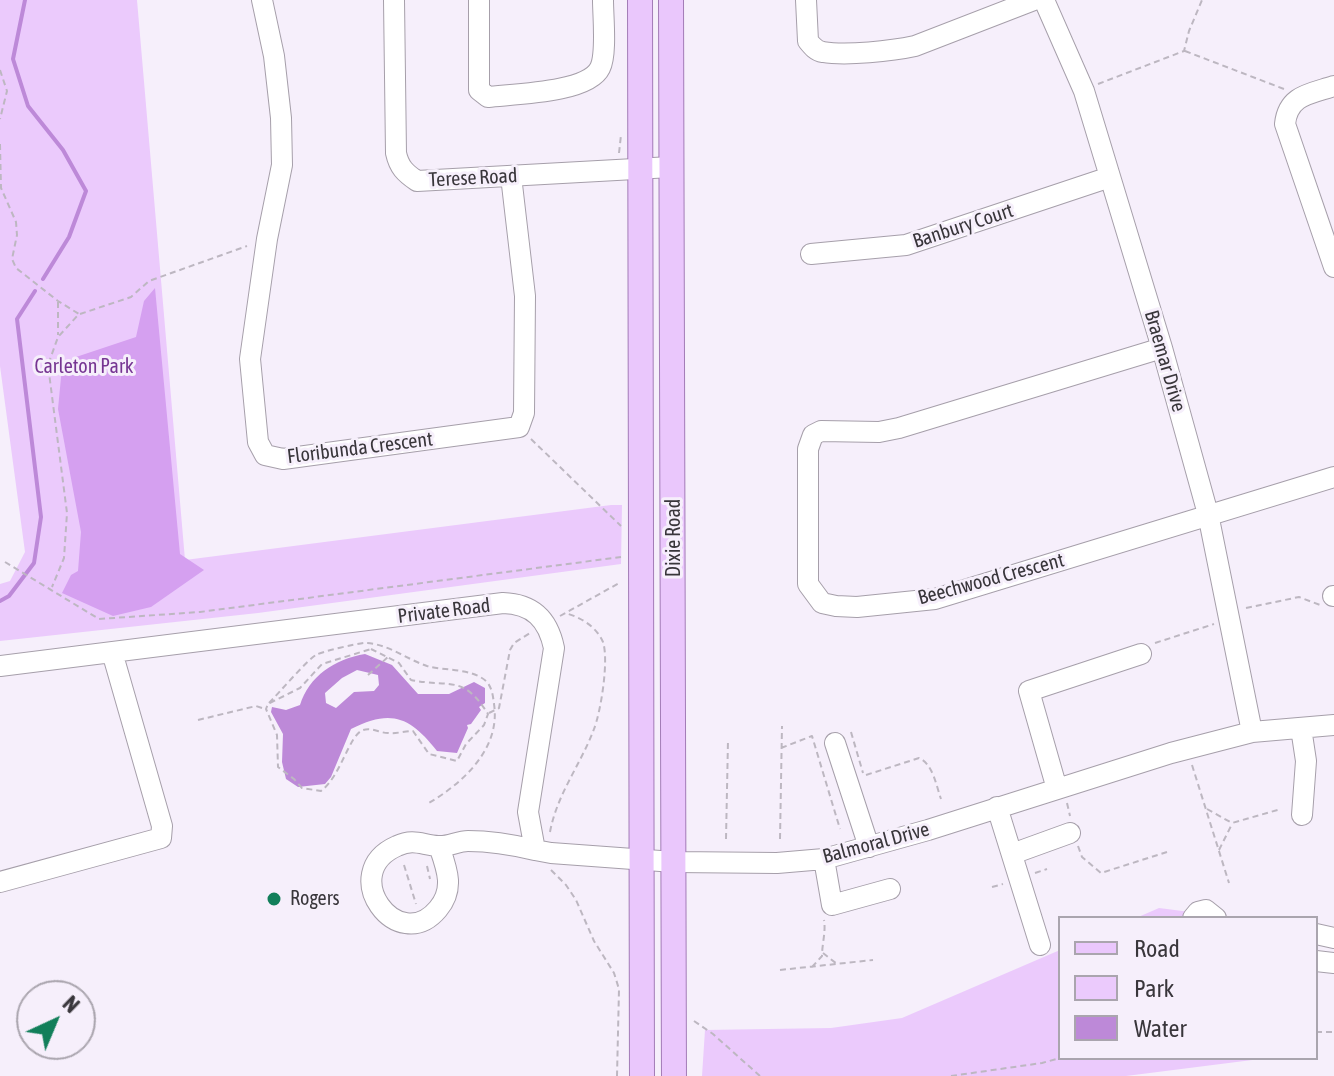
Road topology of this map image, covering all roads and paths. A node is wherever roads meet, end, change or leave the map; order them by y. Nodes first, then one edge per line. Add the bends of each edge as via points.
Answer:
1 (262, 0) edge
2 (394, 0) edge
3 (479, 0) edge
4 (603, 0) edge
5 (640, 0) edge
6 (671, 0) edge
7 (806, 0) edge
8 (1034, 0) edge
9 (1044, 0) edge
10 (1202, 0) edge
11 (1184, 51) junction
12 (0, 70) edge
13 (1334, 86) edge
14 (1084, 91) junction
15 (1300, 98) junction
16 (0, 119) edge
17 (0, 144) edge
18 (671, 167) junction
19 (640, 168) junction
20 (511, 176) junction
21 (1110, 177) junction
22 (267, 239) junction
23 (811, 254) dead end
24 (1334, 267) edge
25 (58, 301) junction
26 (79, 314) junction
27 (58, 337) junction
28 (1162, 348) junction
29 (519, 427) junction
30 (1334, 477) edge
31 (1208, 514) junction
32 (627, 534) dead end
33 (628, 556) dead end
34 (5, 562) dead end
35 (52, 588) junction
36 (1333, 596) edge
37 (565, 613) dead end
38 (1230, 615) junction
39 (112, 652) junction
40 (1141, 654) joint
41 (387, 657) junction
42 (0, 666) edge
43 (368, 675) dead end
44 (268, 704) junction
45 (266, 709) junction
46 (198, 720) dead end
47 (1334, 725) edge
48 (782, 726) dead end
49 (1301, 728) junction
50 (1252, 732) junction
51 (728, 740) dead end
52 (835, 743) dead end
53 (781, 748) junction
54 (1186, 749) junction
55 (864, 776) dead end
56 (1060, 788) junction
57 (941, 799) dead end
58 (427, 804) dead end
59 (997, 807) junction
60 (1206, 808) junction
61 (1281, 809) dead end
62 (1302, 815) dead end
63 (1232, 823) junction
64 (840, 829) dead end
65 (1073, 832) junction
66 (726, 839) dead end
67 (780, 839) dead end
68 (430, 844) junction
69 (398, 845) junction
70 (869, 847) junction
71 (1219, 850) junction
72 (543, 851) junction
73 (1167, 852) dead end
74 (1012, 854) junction
75 (824, 859) junction
76 (642, 861) junction
77 (674, 862) junction
78 (0, 882) edge
79 (431, 882) dead end
80 (1229, 883) dead end
81 (890, 889) dead end
82 (420, 921) junction
83 (1040, 945) dead end
84 (873, 960) dead end
85 (837, 964) junction
86 (825, 965) junction
87 (780, 970) dead end
88 (689, 1019) dead end
89 (1058, 1059) edge
90 (617, 1076) edge
91 (642, 1076) edge
92 (674, 1076) edge
93 (760, 1076) edge
94 (951, 1076) edge

1 - 22 street, Floribunda Crescent via 274,56 282,165
2 - 20 street, Terese Road via 398,164 417,181
3 - 4 street via 479,90 488,97 560,89 599,72
5 - 19 main road, Dixie Road
6 - 18 main road, Dixie Road
7 - 8 street via 808,41 822,52 838,52 915,46
9 - 14 street, Braemar Drive
10 - 11 path
11 - 14 path
11 - 15 path
12 - 16 path via 7,91
13 - 15 street
14 - 21 street, Braemar Drive
15 - 24 street via 1286,112 1285,124
17 - 25 path via 1,188 16,222 12,259
18 - 19 street, Terese Road
18 - 77 main road, Dixie Road
19 - 20 street, Terese Road
19 - 76 main road, Dixie Road
20 - 29 street via 525,296 524,413
21 - 23 street, Banbury Court via 906,245
21 - 28 street, Braemar Drive
22 - 26 path via 149,281 131,297
22 - 29 street, Floribunda Crescent via 250,359 258,442 265,455 283,459
25 - 26 path
25 - 27 path
26 - 27 path
27 - 35 path via 48,365 67,540
28 - 31 street, Braemar Drive
28 - 31 street, Beechwood Crescent via 899,428 813,435 808,449 808,584 822,603 836,606 935,599
29 - 32 path
30 - 31 street
31 - 38 street, Braemar Drive
33 - 35 path via 200,612 99,619
34 - 35 path
36 - 38 path via 1318,606 1299,597
37 - 72 path via 580,617 603,642 602,701 553,814
38 - 40 path via 1146,646
38 - 50 street, Braemar Drive
39 - 42 street, Private Road
39 - 72 street, Private Road via 503,603 531,609 543,620 554,648 528,812
39 - 78 street via 162,826 161,838
40 - 56 street via 1029,691
41 - 43 path
41 - 44 path via 371,649 322,664 300,688
41 - 45 path via 411,680 463,686 484,708 484,725 457,761 429,754 413,731 389,734 367,728 358,732 331,784 321,791 302,788 278,767 277,735
44 - 45 path
44 - 58 path via 315,655 364,643 486,682 495,710 491,741 469,772
45 - 46 path via 256,706
47 - 49 street, Balmoral Drive
48 - 53 path
49 - 50 street, Balmoral Drive
49 - 62 street via 1306,761
50 - 54 street, Balmoral Drive
51 - 66 path
52 - 70 street
53 - 64 path via 812,736
53 - 67 path
54 - 56 street, Balmoral Drive
54 - 60 path
55 - 57 path via 924,759
56 - 59 street, Balmoral Drive
56 - 65 path
59 - 70 street, Balmoral Drive
59 - 74 street
60 - 63 path
60 - 71 path
61 - 63 path
63 - 71 path
65 - 73 path via 1082,857 1101,873
65 - 74 street
68 - 69 street
68 - 72 street via 465,841
68 - 79 path
68 - 82 street via 450,877 446,898
69 - 82 path
69 - 82 street via 378,861 372,887 387,916
70 - 75 street, Balmoral Drive
71 - 80 path
72 - 76 street
72 - 90 path via 614,973 619,989
74 - 83 street
75 - 77 street, Balmoral Drive
75 - 81 street via 832,905
76 - 77 street, Balmoral Drive
76 - 91 main road, Dixie Road
77 - 92 main road, Dixie Road
84 - 85 path
85 - 86 path
85 - 86 path via 822,954
86 - 87 path
88 - 93 path
89 - 94 path

